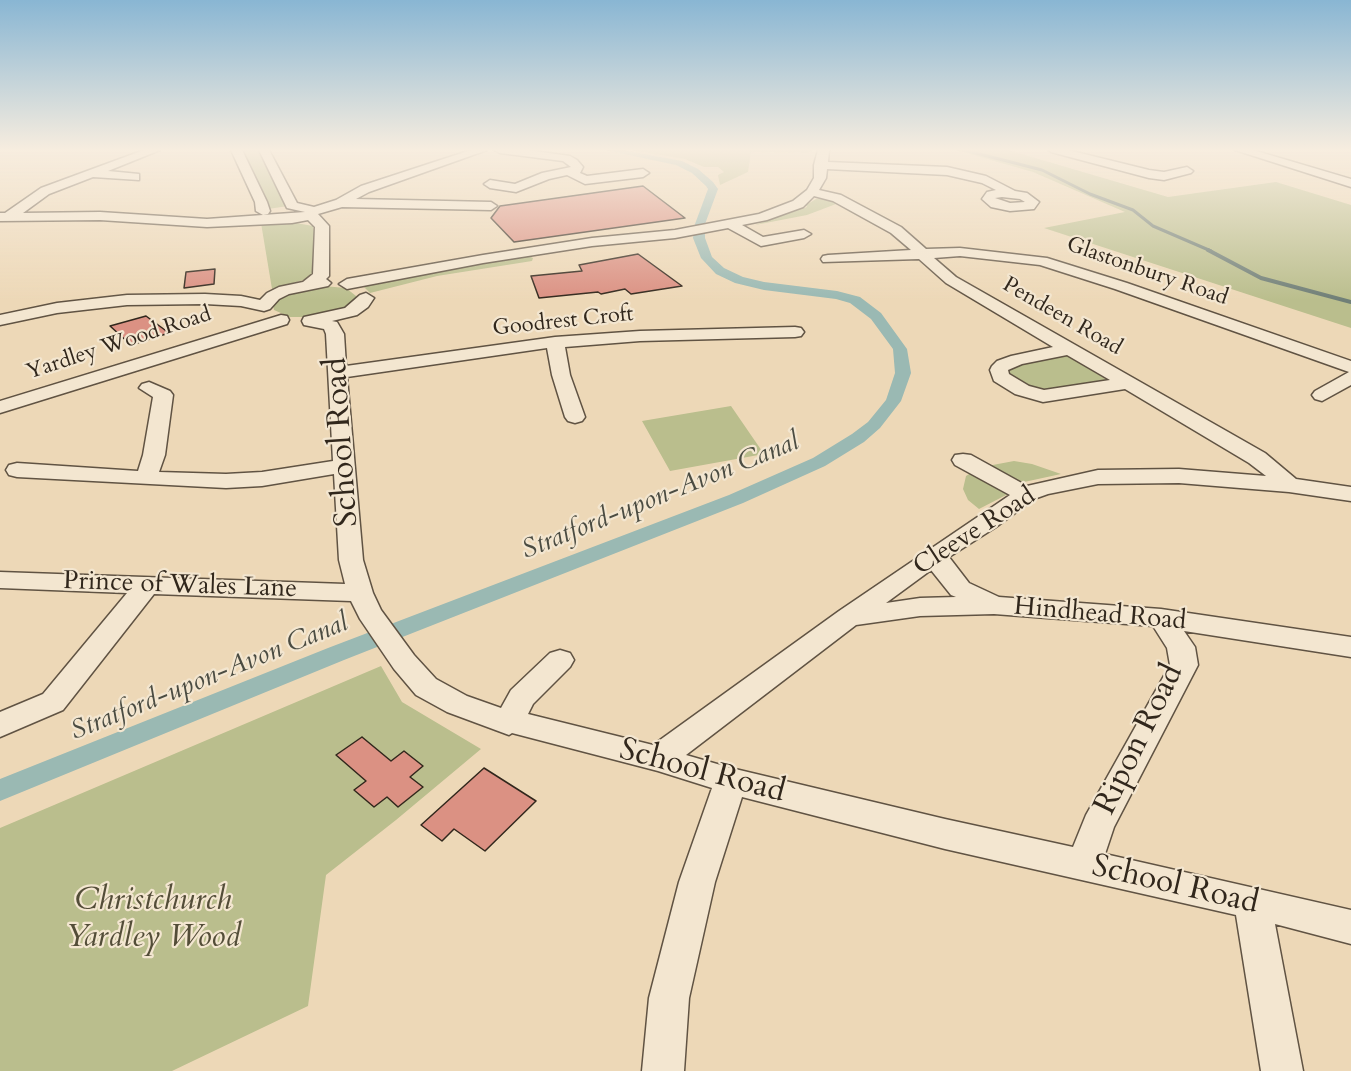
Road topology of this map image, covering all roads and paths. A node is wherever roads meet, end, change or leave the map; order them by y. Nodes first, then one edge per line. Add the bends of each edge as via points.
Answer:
1 (31, 200) edge
2 (260, 200) edge
3 (289, 200) edge
4 (346, 200) edge
5 (803, 200) edge
6 (841, 200) edge
7 (341, 203) junction
8 (491, 206) dead end
9 (312, 213) junction
10 (295, 214) junction
11 (263, 215) junction
12 (4, 217) edge
13 (731, 224) junction
14 (322, 230) junction
15 (804, 234) dead end
16 (761, 242) junction
17 (746, 251) dead end
18 (922, 254) junction
19 (538, 256) junction
20 (828, 259) dead end
21 (327, 282) junction
22 (366, 298) junction
23 (271, 309) junction
24 (351, 312) junction
25 (0, 320) edge
26 (310, 321) junction
27 (795, 332) dead end
28 (335, 333) junction
29 (555, 342) junction
30 (1069, 349) junction
31 (1351, 367) edge
32 (338, 373) junction
33 (1351, 377) edge
34 (1127, 383) junction
35 (149, 388) dead end
36 (1322, 395) dead end
37 (0, 407) edge
38 (574, 417) dead end
39 (963, 460) dead end
40 (344, 466) junction
41 (17, 470) dead end
42 (146, 478) junction
43 (1289, 485) junction
44 (1026, 494) junction
45 (1351, 494) edge
46 (935, 555) junction
47 (0, 580) edge
48 (148, 584) junction
49 (365, 603) junction
50 (994, 605) junction
51 (848, 616) junction
52 (1161, 618) junction
53 (1351, 647) edge
54 (560, 660) dead end
55 (509, 723) junction
56 (0, 725) edge
57 (658, 759) junction
58 (731, 781) junction
59 (1084, 865) junction
60 (1252, 903) junction
61 (1351, 927) edge
62 (663, 1071) edge
63 (1282, 1071) edge

1 - 12 street
2 - 11 street
3 - 10 street
4 - 7 street
5 - 13 street via 762,218
6 - 18 street, Pendeen Road via 908,238
7 - 8 street
7 - 9 street
9 - 10 street
9 - 14 street
10 - 11 street
10 - 14 street
11 - 12 street via 239,222 203,223 100,216
13 - 16 street
13 - 19 street
14 - 21 street
15 - 16 street
16 - 17 street
18 - 20 street, Glastonbury Road
18 - 30 street, Pendeen Road via 951,280
18 - 31 street, Glastonbury Road via 1008,255 1066,267
19 - 21 street
19 - 22 street
21 - 22 street via 363,290
21 - 23 street via 290,289
22 - 24 street, School Road
23 - 25 street via 241,301 127,300
23 - 26 street
23 - 37 street, Yardley Wood Road via 253,327
24 - 26 street
24 - 28 street, School Road
26 - 28 street, School Road via 331,326
27 - 29 street, Goodrest Croft
28 - 32 street, School Road
29 - 32 street, Goodrest Croft
29 - 38 street
30 - 34 street, Pendeen Road
30 - 34 street via 1003,365 999,370 1001,377 1016,388 1043,396
32 - 40 street, School Road
33 - 36 street
34 - 43 street, Pendeen Road via 1257,458
35 - 42 street via 163,395 154,455
39 - 44 street
40 - 42 street via 262,479
40 - 49 street, School Road via 351,560
41 - 42 street
43 - 44 street, Cleeve Road via 1127,476 1077,479
43 - 45 street, Cleeve Road
44 - 46 street, Cleeve Road
46 - 50 street via 960,589
46 - 51 street, Cleeve Road
47 - 48 street, Prince of Wales Lane
48 - 49 street, Prince of Wales Lane
48 - 56 street via 53,702
49 - 55 street, School Road via 404,662 426,687 457,704
50 - 51 street, Hindhead Road via 920,607
50 - 52 street, Hindhead Road
51 - 57 street, Cleeve Road
52 - 53 street, Hindhead Road
52 - 59 street, Ripon Road via 1181,647 1184,665 1098,825
54 - 55 street via 522,698
55 - 57 street, School Road
57 - 58 street, School Road
58 - 59 street, School Road
58 - 62 street via 697,882 669,998
59 - 60 street, School Road
60 - 61 street, School Road
60 - 63 street

